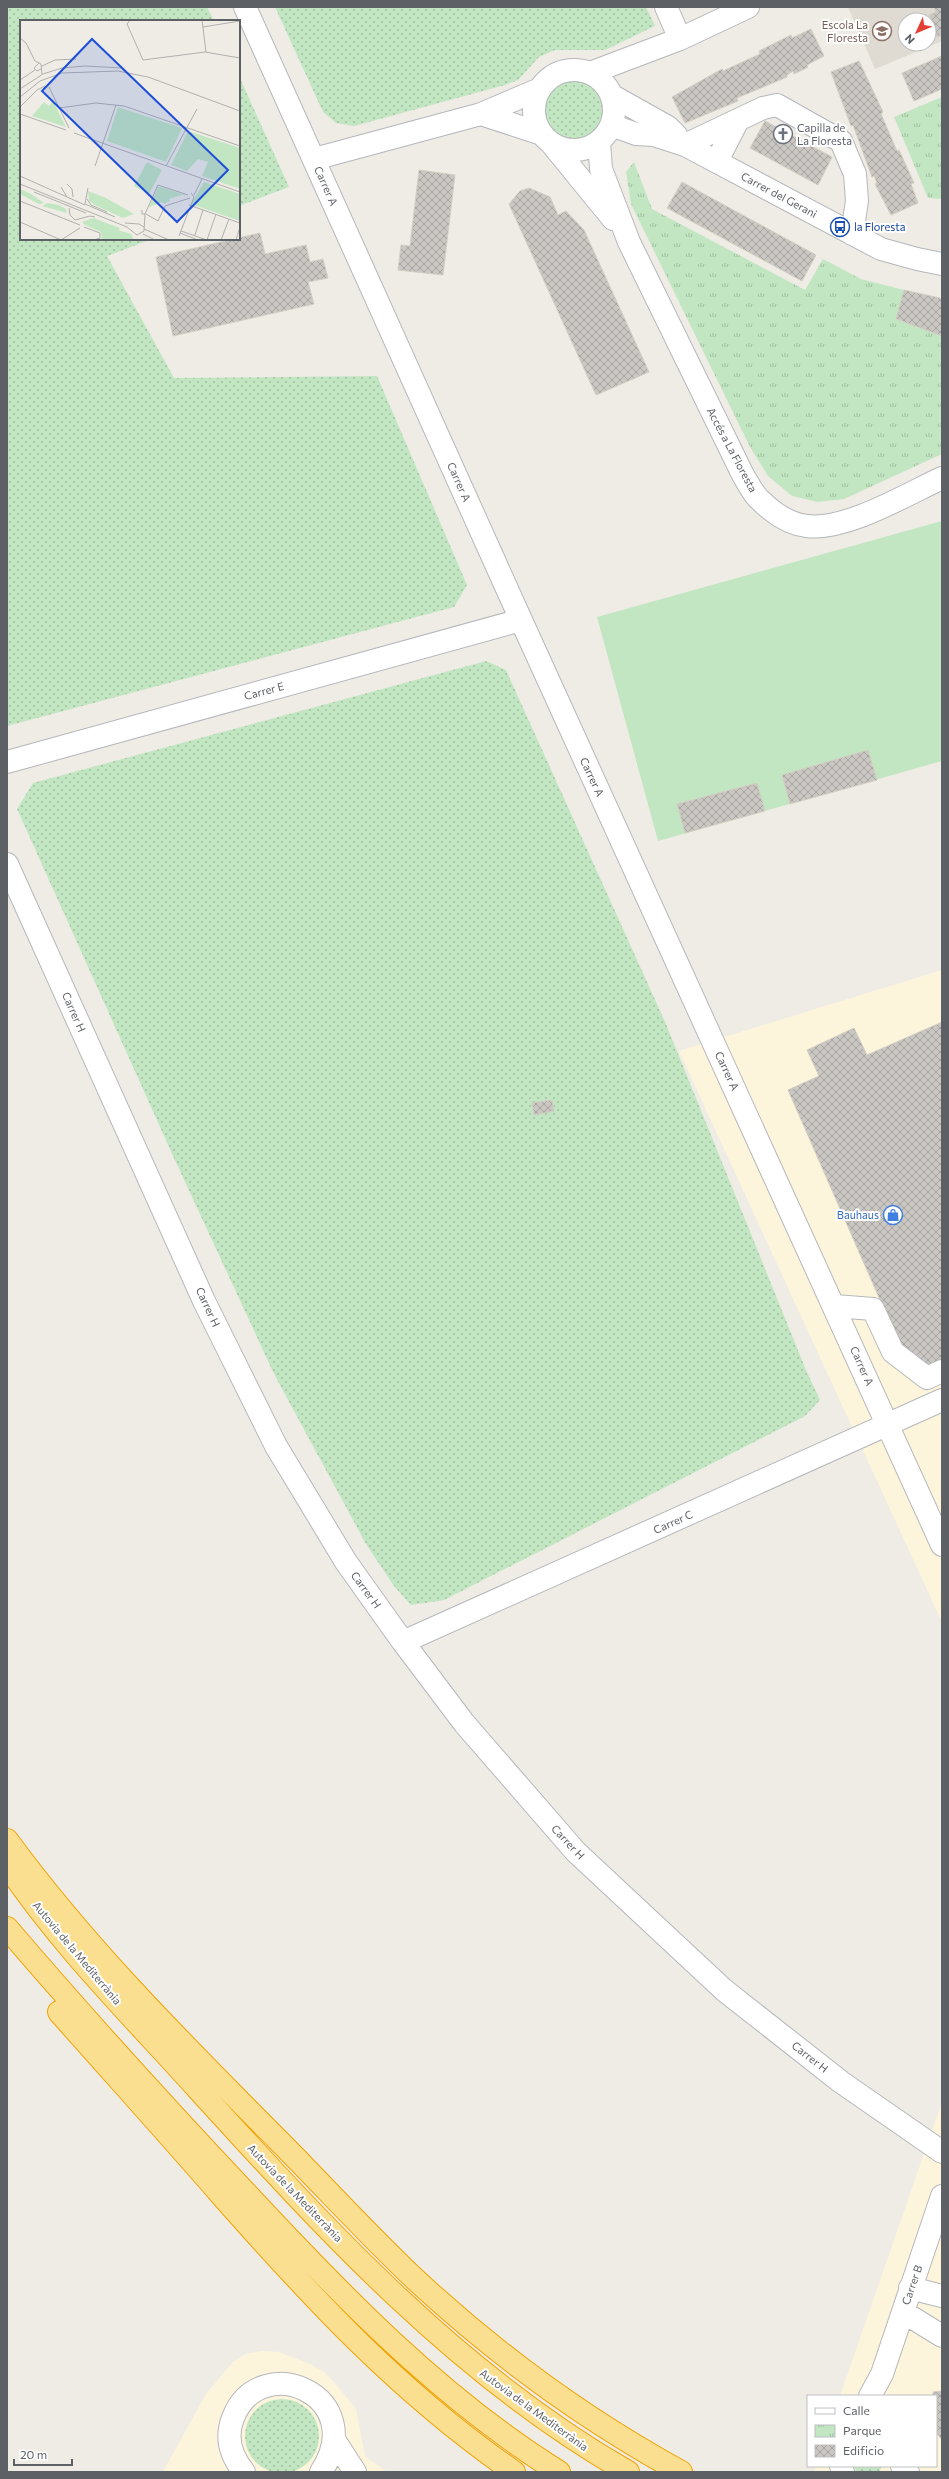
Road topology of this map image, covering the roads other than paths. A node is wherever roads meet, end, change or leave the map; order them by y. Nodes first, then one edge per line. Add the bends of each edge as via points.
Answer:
1 (245, 7) edge
2 (666, 7) edge
3 (748, 7) edge
4 (680, 39) junction
5 (590, 73) junction
6 (540, 89) junction
7 (609, 91) junction
8 (481, 114) junction
9 (738, 120) junction
10 (605, 134) junction
11 (546, 138) junction
12 (685, 145) junction
13 (314, 159) junction
14 (717, 162) junction
15 (852, 234) junction
16 (629, 242) junction
17 (942, 264) edge
18 (942, 478) edge
19 (521, 620) junction
20 (7, 762) edge
21 (7, 864) edge
22 (835, 1306) junction
23 (942, 1371) edge
24 (942, 1400) edge
25 (889, 1426) junction
26 (942, 1545) edge
27 (403, 1642) junction
28 (7, 1840) edge
29 (7, 1865) edge
30 (7, 1928) edge
31 (7, 1938) edge
32 (942, 2152) edge
33 (942, 2196) edge
34 (910, 2288) junction
35 (942, 2296) edge
36 (903, 2312) junction
37 (942, 2336) edge
38 (882, 2374) junction
39 (871, 2395) edge
40 (880, 2395) edge
41 (335, 2441) junction
42 (244, 2472) edge
43 (322, 2472) edge
44 (355, 2472) edge
45 (514, 2472) edge
46 (559, 2472) edge
47 (628, 2472) edge
48 (681, 2472) edge

1 - 13 street, Carrer A
2 - 4 street
3 - 4 street
4 - 5 street
4 - 7 street
5 - 6 street via 568,70 557,74
5 - 7 street
6 - 8 street
6 - 11 street via 535,100 534,112 536,124
7 - 10 street via 614,115
7 - 12 street, Carrer del Gerani via 668,127
8 - 11 street
8 - 13 street
9 - 12 street
9 - 14 street
9 - 15 street via 763,108 777,105 841,141 855,174 857,201
10 - 11 street via 590,147 569,150
10 - 12 street, Carrer del Gerani via 654,135
10 - 16 street, Accés a La Floresta via 601,169
11 - 16 street, Accés a La Floresta via 605,208
12 - 14 street, Carrer del Gerani
13 - 19 street, Carrer A
14 - 15 street, Carrer del Gerani
15 - 17 street, Carrer del Gerani via 881,249 917,260
16 - 18 street, Accés a La Floresta via 743,475 758,499 780,517 807,526 835,524 861,516
19 - 20 street, Carrer E
19 - 22 street, Carrer A
21 - 27 street, Carrer H via 204,1301 276,1446 346,1562
22 - 23 street via 873,1308 893,1352 927,1378
22 - 25 street, Carrer A
24 - 25 street, Carrer C
25 - 26 street, Carrer A
25 - 27 street, Carrer C
27 - 32 street, Carrer H via 464,1723 587,1862 724,1990 841,2082
28 - 48 highway via 38,1882 126,1986 416,2280 474,2332 530,2377 598,2425
29 - 47 highway, Autovia de la Mediterrània via 67,1942 166,2054 329,2229 406,2306 470,2363 530,2408 594,2453
30 - 46 highway via 206,2151 375,2326 490,2423
31 - 45 highway via 12,1952 56,2009 316,2300 367,2353 421,2401
33 - 34 street, Carrer B
34 - 35 street
34 - 36 street, Carrer B
36 - 37 street
36 - 38 street, Carrer B
38 - 39 street, Carrer B
38 - 40 street, Carrer B
41 - 42 street via 334,2423 326,2407 314,2394 292,2385 263,2387 248,2396 236,2410 230,2426 230,2444 235,2461
41 - 43 street via 331,2458
41 - 44 street

